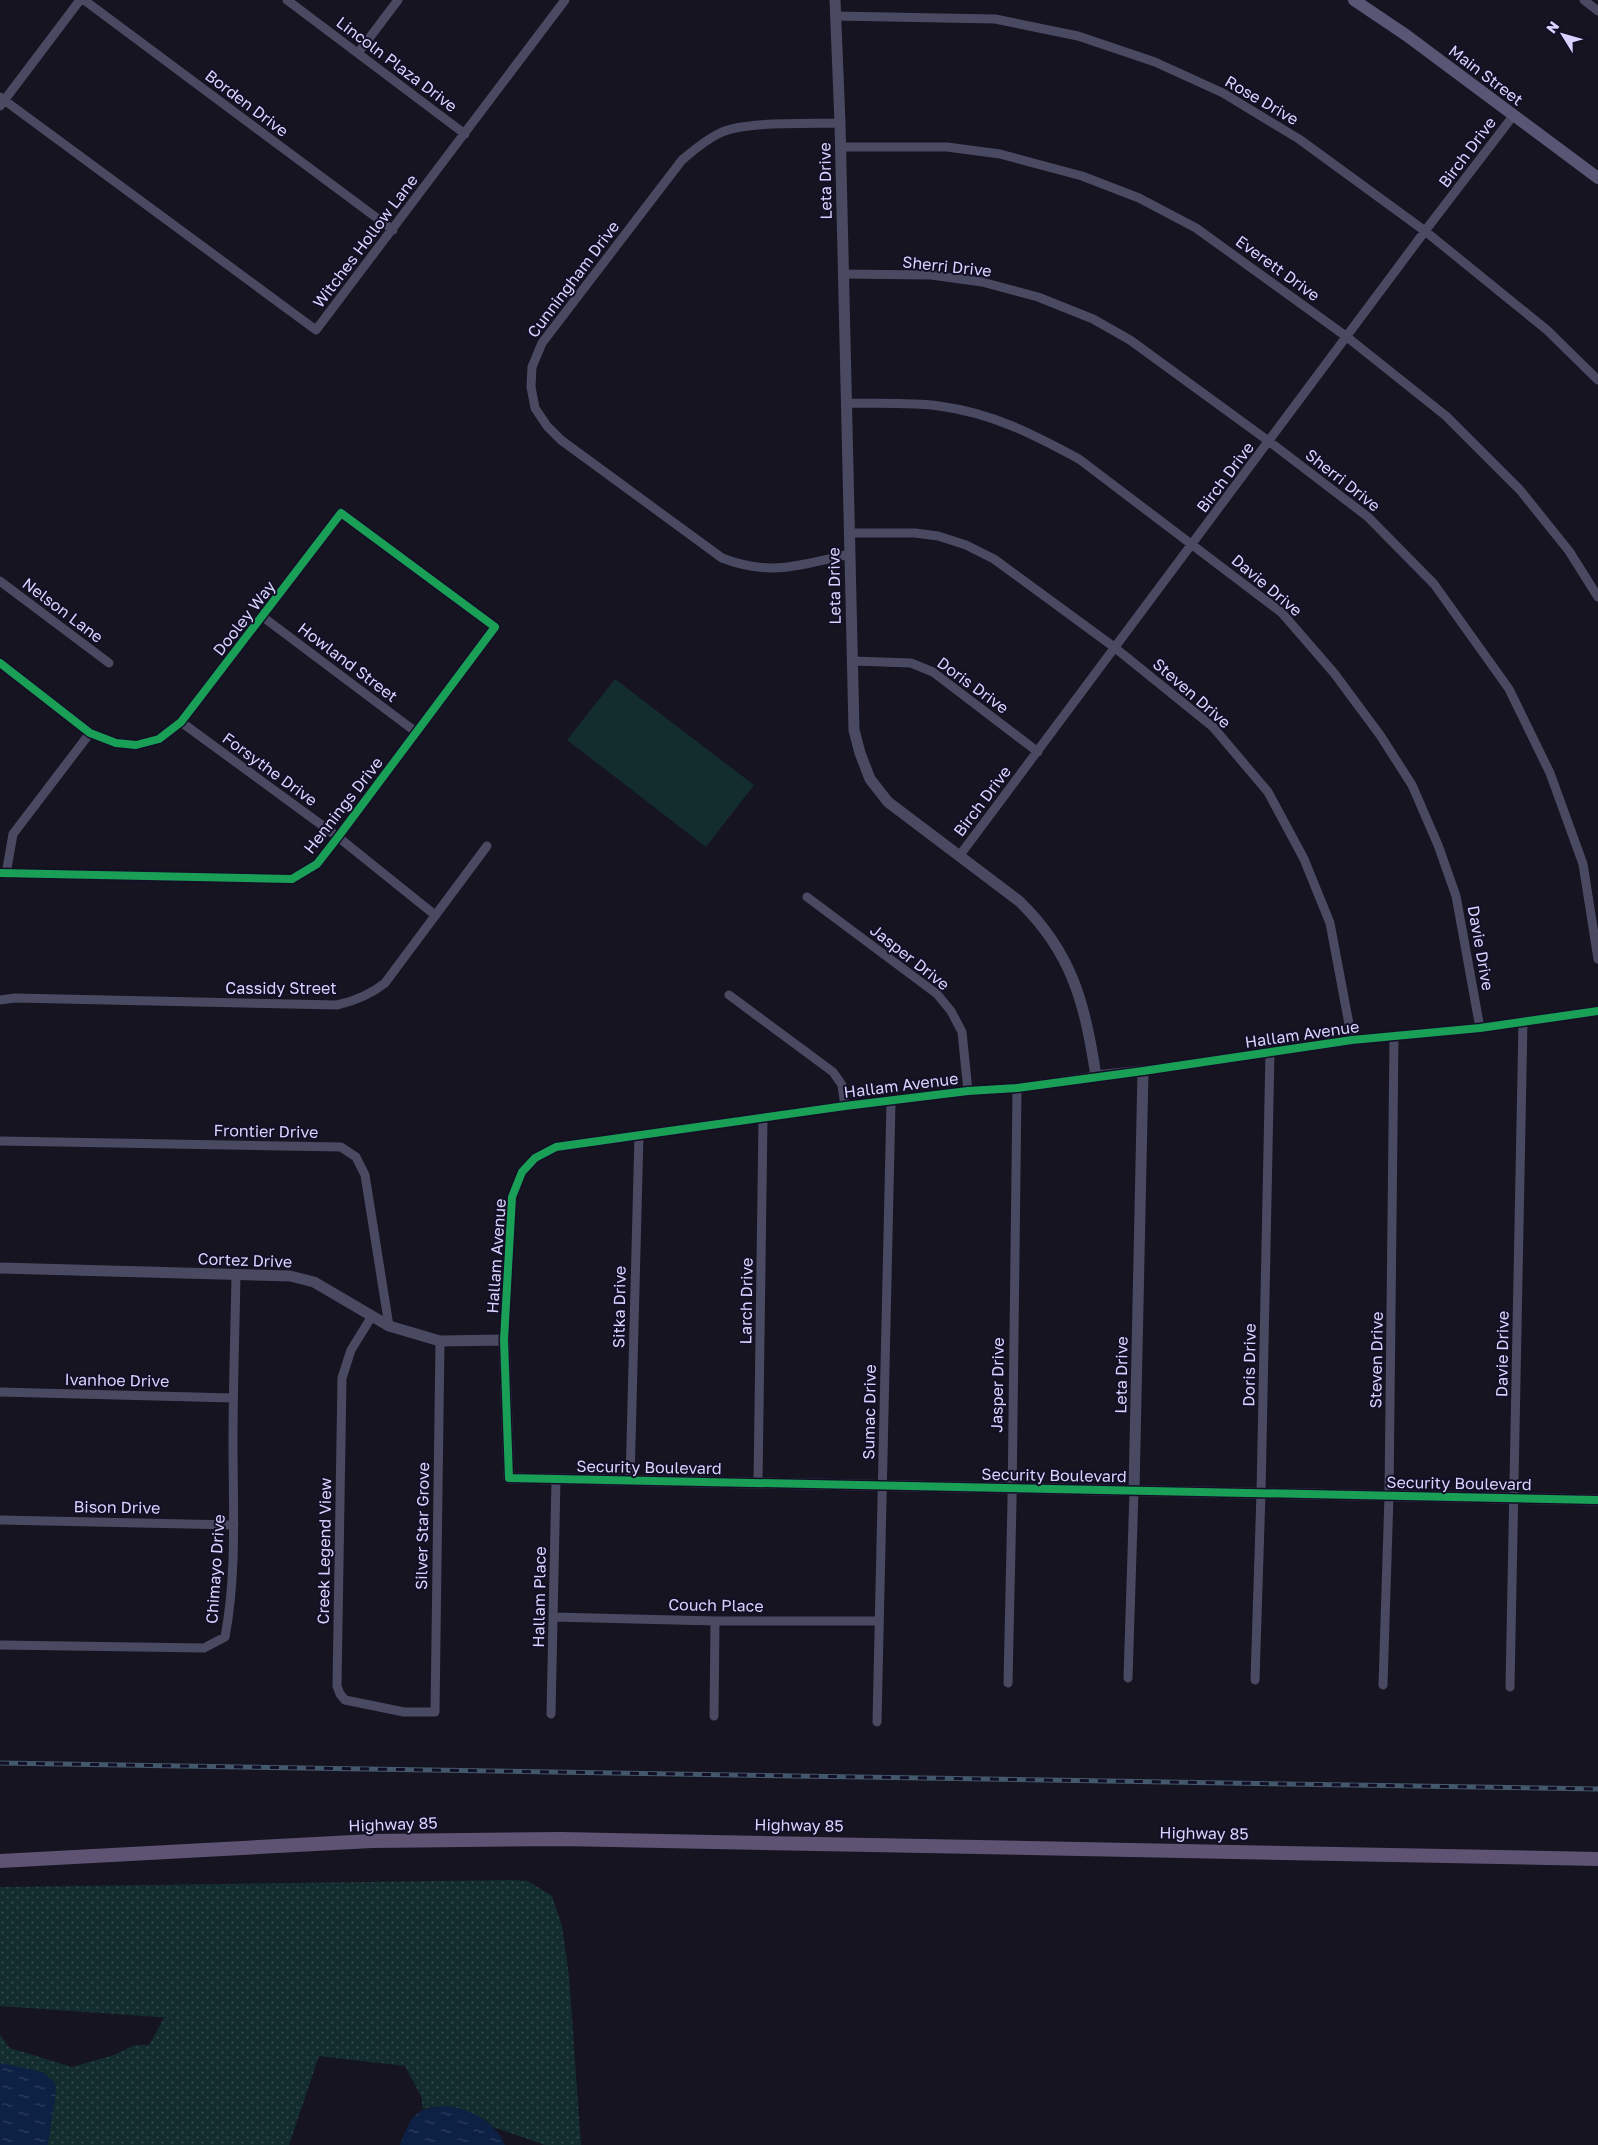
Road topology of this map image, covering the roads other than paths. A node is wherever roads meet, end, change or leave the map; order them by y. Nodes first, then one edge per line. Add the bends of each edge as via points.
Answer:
1 (82, 0) edge
2 (398, 0) edge
3 (565, 0) edge
4 (835, 0) edge
5 (1354, 0) edge
6 (1584, 0) edge
7 (290, 1) edge
8 (1598, 11) edge
9 (835, 16) junction
10 (358, 53) junction
11 (1, 101) edge
12 (1513, 116) junction
13 (840, 123) junction
14 (465, 134) junction
15 (841, 147) junction
16 (1598, 178) edge
17 (392, 230) junction
18 (1425, 232) junction
19 (843, 274) junction
20 (1347, 337) junction
21 (1598, 380) edge
22 (847, 403) junction
23 (1270, 442) junction
24 (850, 533) junction
25 (1192, 544) junction
26 (850, 554) junction
27 (0, 581) edge
28 (1598, 597) edge
29 (263, 617) junction
30 (495, 627) joint
31 (1114, 647) junction
32 (852, 661) junction
33 (0, 663) edge
34 (109, 663) dead end
35 (181, 722) junction
36 (90, 732) junction
37 (416, 732) junction
38 (1038, 752) junction
39 (338, 837) junction
40 (487, 846) dead end
41 (960, 855) junction
42 (3, 873) edge
43 (807, 897) dead end
44 (435, 915) junction
45 (1598, 960) edge
46 (729, 995) dead end
47 (0, 1000) edge
48 (1598, 1011) edge
49 (1523, 1021) junction
50 (1480, 1028) junction
51 (1394, 1036) junction
52 (1352, 1040) junction
53 (1270, 1051) junction
54 (1143, 1071) junction
55 (1096, 1076) junction
56 (1017, 1088) junction
57 (968, 1091) junction
58 (891, 1102) junction
59 (845, 1106) junction
60 (763, 1119) junction
61 (638, 1135) junction
62 (0, 1141) edge
63 (0, 1268) edge
64 (236, 1275) junction
65 (372, 1316) junction
66 (389, 1326) junction
67 (504, 1340) junction
68 (440, 1341) junction
69 (0, 1392) edge
70 (233, 1398) junction
71 (509, 1478) joint
72 (556, 1479) junction
73 (630, 1481) junction
74 (758, 1483) junction
75 (883, 1486) junction
76 (1011, 1488) junction
77 (1134, 1491) junction
78 (1261, 1493) junction
79 (1389, 1496) junction
80 (1515, 1498) junction
81 (1598, 1500) edge
82 (0, 1520) edge
83 (234, 1524) junction
84 (554, 1617) junction
85 (715, 1621) junction
86 (878, 1621) junction
87 (0, 1645) edge
88 (1128, 1678) dead end
89 (1255, 1680) dead end
90 (1008, 1683) dead end
91 (1383, 1684) dead end
92 (1510, 1687) dead end
93 (435, 1712) joint
94 (551, 1714) dead end
95 (714, 1716) dead end
96 (876, 1722) dead end
97 (1598, 1859) edge
98 (0, 1861) edge

1 - 11 street
1 - 17 street, Borden Drive
2 - 10 street
3 - 14 street, Witches Hollow Lane
4 - 9 street, Leta Drive
5 - 12 main road, Main Street
6 - 8 street
7 - 10 street, Lincoln Plaza Drive
9 - 13 street, Leta Drive
9 - 18 street, Rose Drive via 995,19 1078,36 1155,62 1223,93 1299,139
10 - 14 street, Lincoln Plaza Drive
11 - 17 street, Witches Hollow Lane via 316,330
12 - 16 main road, Main Street
12 - 18 street, Birch Drive
13 - 15 street, Leta Drive
13 - 26 street, Cunningham Drive via 740,127 720,132 682,160 542,343 532,367 531,387 535,408 561,440 722,558 764,569 788,568
14 - 17 street, Witches Hollow Lane
15 - 19 street, Leta Drive
15 - 20 street, Everett Drive via 956,148 1000,154 1082,176 1139,198 1196,228
18 - 20 street, Birch Drive
18 - 21 street, Rose Drive via 1547,330
19 - 22 street, Leta Drive
19 - 23 street, Sherri Drive via 931,276 982,282 1038,297 1093,319 1130,340
20 - 23 street, Birch Drive
20 - 28 street, Everett Drive via 1446,416 1520,490 1569,551
22 - 24 street, Leta Drive
22 - 25 street, Davie Drive via 939,406 1004,421 1079,459
23 - 25 street, Birch Drive
23 - 45 street, Sherri Drive via 1368,517 1434,584 1509,690 1550,773 1583,864
24 - 26 street, Leta Drive
24 - 31 street, Steven Drive via 914,533 966,545 994,559
25 - 31 street, Birch Drive
25 - 50 street, Davie Drive via 1282,613 1334,673 1412,785 1456,896
26 - 32 street, Leta Drive
27 - 34 street, Nelson Lane
29 - 30 street, Dooley Way via 341,513
29 - 35 street, Dooley Way
29 - 37 street, Howland Street
30 - 37 street, Hennings Drive
31 - 38 street, Birch Drive
31 - 52 street, Steven Drive via 1213,727 1268,792 1304,859 1330,923
32 - 38 street, Doris Drive via 911,663 934,672
32 - 41 street, Leta Drive via 854,730 870,779 888,802
33 - 36 street, Dooley Way
35 - 36 street, Dooley Way via 159,739 136,745 116,744
35 - 39 street, Forsythe Drive
36 - 42 street via 13,834
37 - 39 street, Hennings Drive
38 - 41 street, Birch Drive
39 - 42 street, Hennings Drive via 316,864 292,879
39 - 44 street, Forsythe Drive
40 - 44 street, Cassidy Street
41 - 55 street, Leta Drive via 1019,901 1054,940 1079,993 1089,1029
43 - 57 street, Jasper Drive via 937,994 962,1032
44 - 47 street, Cassidy Street via 385,983 372,993 337,1005
46 - 59 street via 833,1072 842,1085
48 - 49 street, Hallam Avenue
49 - 50 street, Hallam Avenue
49 - 80 street, Davie Drive
50 - 51 street, Hallam Avenue
51 - 52 street, Hallam Avenue
51 - 79 street, Steven Drive
52 - 53 street, Hallam Avenue
53 - 54 street, Hallam Avenue
53 - 78 street, Doris Drive
54 - 55 street, Hallam Avenue
54 - 77 street, Leta Drive
55 - 56 street, Hallam Avenue
56 - 57 street, Hallam Avenue
56 - 76 street, Jasper Drive
57 - 58 street, Hallam Avenue
58 - 59 street, Hallam Avenue
58 - 75 street, Sumac Drive
59 - 60 street, Hallam Avenue
60 - 61 street, Hallam Avenue
60 - 74 street, Larch Drive
61 - 67 street, Hallam Avenue via 556,1147 535,1158 522,1172 512,1197
61 - 73 street, Sitka Drive
62 - 66 street, Frontier Drive via 342,1148 356,1157 365,1176
63 - 64 street, Cortez Drive
64 - 65 street, Cortez Drive via 290,1276 314,1282
64 - 70 street, Chimayo Drive
65 - 66 street, Cortez Drive
65 - 93 street, Creek Legend View via 352,1350 342,1378 337,1686 345,1700 404,1712
66 - 68 street, Cortez Drive
67 - 68 street, Cortez Drive
67 - 71 street, Hallam Avenue
68 - 93 street, Silver Star Grove
69 - 70 street, Ivanhoe Drive
70 - 83 street, Chimayo Drive
71 - 72 street, Security Boulevard
72 - 73 street, Security Boulevard
72 - 84 street, Hallam Place
73 - 74 street, Security Boulevard
74 - 75 street, Security Boulevard
75 - 76 street, Security Boulevard
75 - 86 street, Sumac Drive
76 - 77 street, Security Boulevard
76 - 90 street, Jasper Drive
77 - 78 street, Security Boulevard
77 - 88 street, Leta Drive
78 - 79 street, Security Boulevard
78 - 89 street, Doris Drive
79 - 80 street, Security Boulevard
79 - 91 street, Steven Drive
80 - 81 street, Security Boulevard
80 - 92 street, Davie Drive
82 - 83 street, Bison Drive
83 - 87 street, Chimayo Drive via 225,1637 204,1648
84 - 85 street, Couch Place
84 - 94 street, Hallam Place
85 - 86 street, Couch Place
85 - 95 street
86 - 96 street, Sumac Drive
97 - 98 main road, Highway 85 via 541,1839 363,1842

